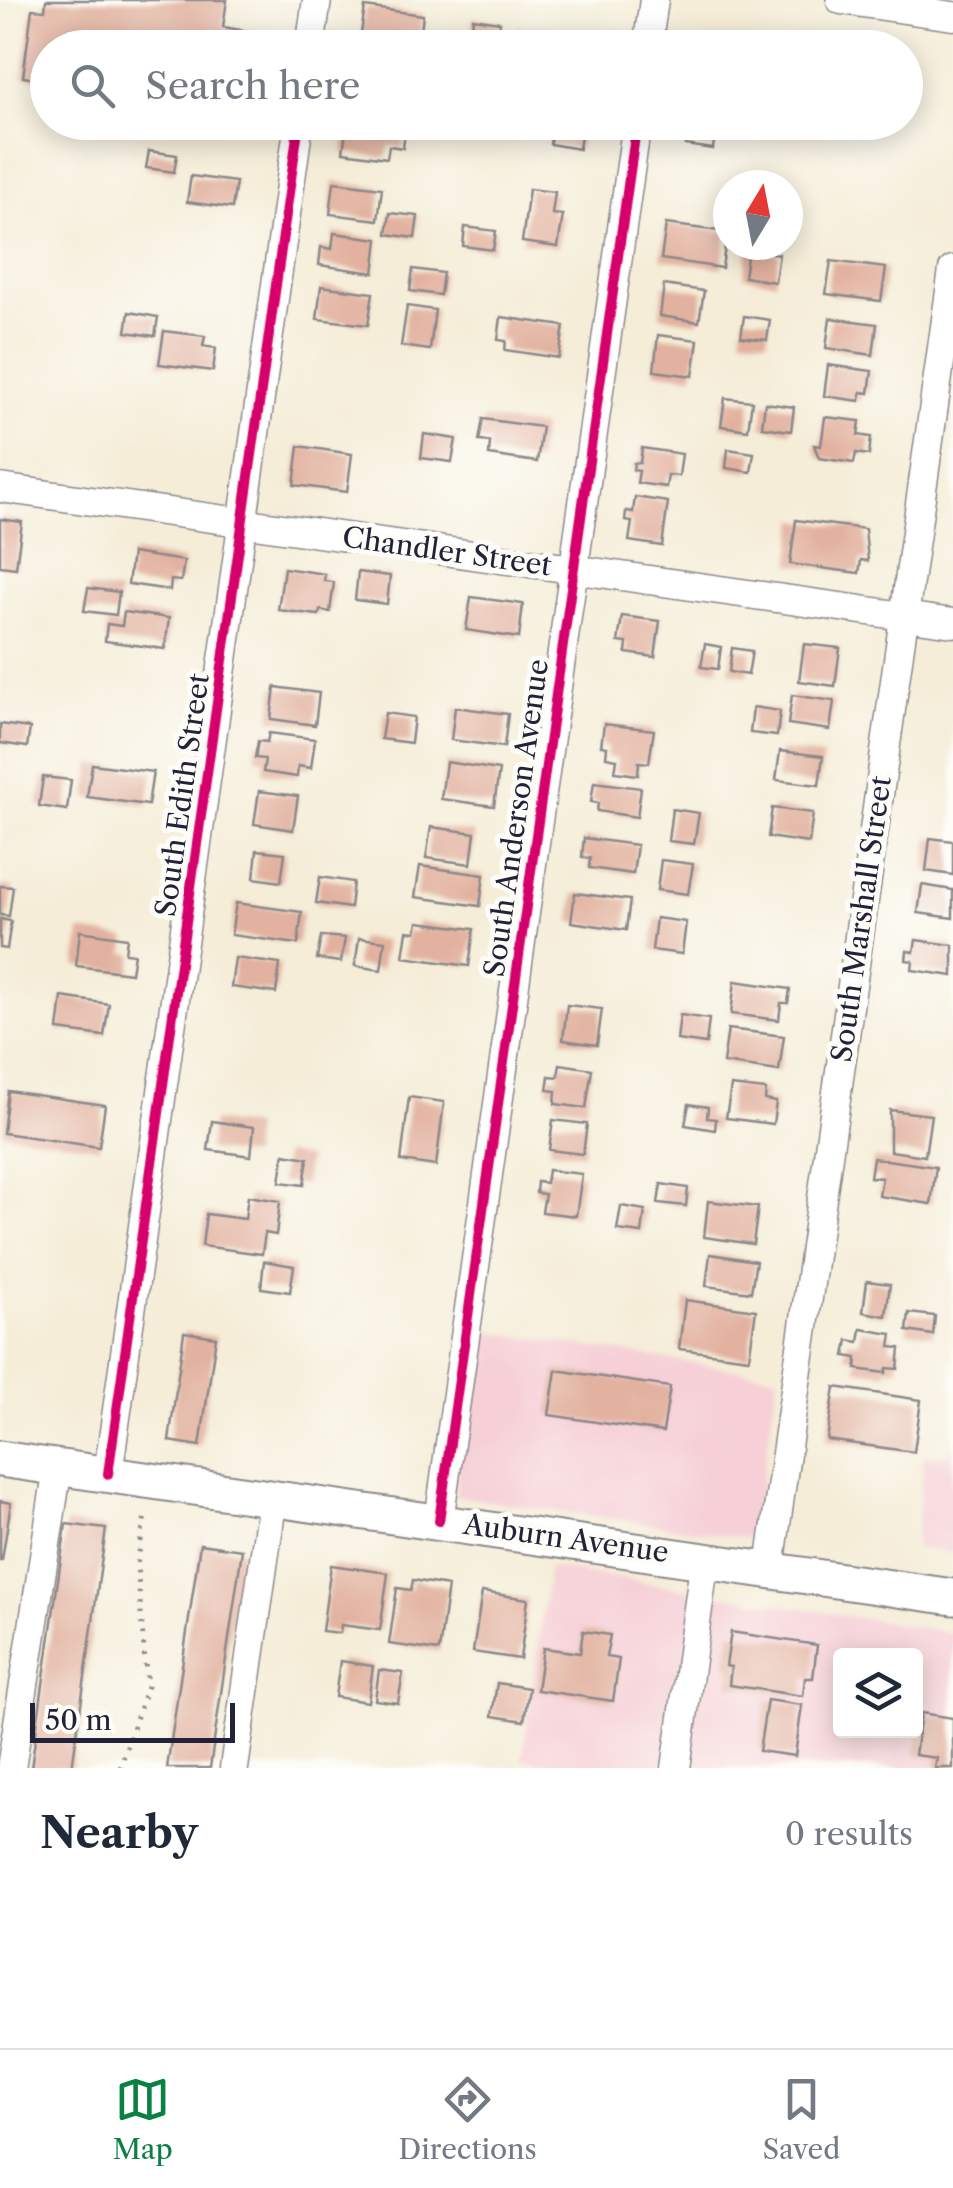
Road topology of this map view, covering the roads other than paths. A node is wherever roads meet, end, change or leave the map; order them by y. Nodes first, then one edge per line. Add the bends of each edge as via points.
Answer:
1 (317, 0) edge
2 (654, 0) edge
3 (841, 0) edge
4 (894, 4) edge
5 (953, 16) edge
6 (313, 30) edge
7 (650, 30) edge
8 (297, 140) edge
9 (634, 140) edge
10 (953, 270) edge
11 (0, 488) edge
12 (243, 522) junction
13 (574, 569) junction
14 (904, 616) junction
15 (953, 623) edge
16 (0, 1459) edge
17 (58, 1467) junction
18 (108, 1474) junction
19 (273, 1497) junction
20 (438, 1520) junction
21 (705, 1558) junction
22 (770, 1568) junction
23 (953, 1597) edge
24 (11, 1768) edge
25 (234, 1768) edge
26 (676, 1768) edge

1 - 6 street
2 - 7 street
3 - 4 street
4 - 5 street
8 - 12 street, South Edith Street
9 - 13 street, South Anderson Avenue
10 - 14 street, South Marshall Street
11 - 12 street, Chandler Street
12 - 13 street, Chandler Street
12 - 18 street, South Edith Street
13 - 14 street, Chandler Street
13 - 20 street, South Anderson Avenue
14 - 15 street, Chandler Street
14 - 22 street, South Marshall Street
16 - 17 main road, Auburn Avenue
17 - 18 main road, Auburn Avenue
17 - 24 street
18 - 19 main road, Auburn Avenue
19 - 20 main road, Auburn Avenue
19 - 25 street
20 - 21 main road, Auburn Avenue
21 - 22 main road, Auburn Avenue
21 - 26 street
22 - 23 main road, Auburn Avenue

